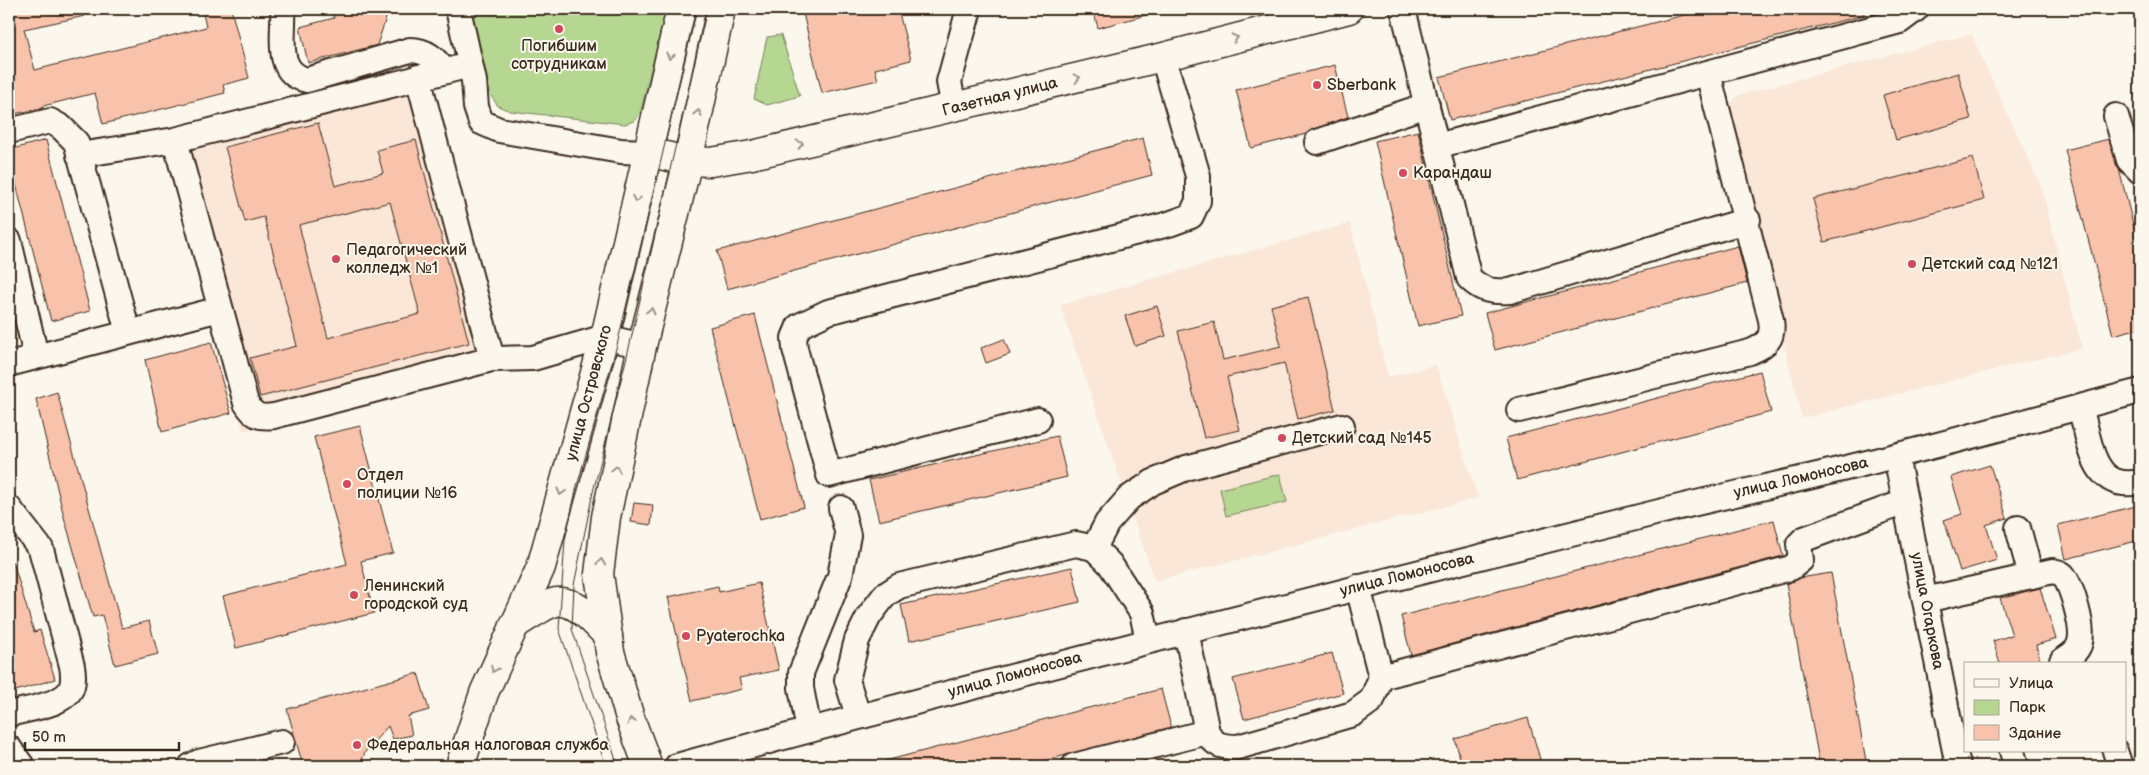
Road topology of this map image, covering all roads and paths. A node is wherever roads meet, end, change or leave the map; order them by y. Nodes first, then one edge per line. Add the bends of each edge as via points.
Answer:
1 (283, 9) edge
2 (458, 9) edge
3 (681, 9) edge
4 (721, 9) edge
5 (969, 9) edge
6 (1349, 9) edge
7 (1404, 9) edge
8 (1916, 9) edge
9 (1163, 57) junction
10 (470, 65) junction
11 (444, 71) junction
12 (1708, 73) junction
13 (418, 77) junction
14 (1427, 105) junction
15 (954, 108) junction
16 (2116, 116) dead end
17 (9, 131) edge
18 (175, 140) junction
19 (1317, 142) dead end
20 (1437, 146) junction
21 (648, 152) junction
22 (79, 155) junction
23 (688, 161) junction
24 (2140, 171) edge
25 (1748, 220) junction
26 (9, 241) edge
27 (220, 309) junction
28 (128, 332) junction
29 (605, 337) junction
30 (642, 346) junction
31 (36, 356) junction
32 (492, 359) junction
33 (9, 364) edge
34 (2140, 391) edge
35 (2080, 407) junction
36 (1519, 410) dead end
37 (1038, 420) dead end
38 (1342, 426) dead end
39 (1896, 456) junction
40 (2140, 482) edge
41 (1905, 502) junction
42 (9, 508) edge
43 (841, 508) dead end
44 (2018, 528) dead end
45 (1094, 548) junction
46 (2031, 576) junction
47 (1358, 587) junction
48 (1925, 600) junction
49 (514, 625) junction
50 (1186, 631) junction
51 (608, 636) junction
52 (1148, 640) junction
53 (2062, 661) dead end
54 (1382, 677) junction
55 (9, 714) edge
56 (858, 716) junction
57 (809, 730) junction
58 (1207, 732) junction
59 (282, 742) dead end
60 (1959, 742) edge
61 (9, 748) edge
62 (2012, 752) edge
63 (2115, 752) edge
64 (22, 766) edge
65 (191, 766) edge
66 (460, 766) edge
67 (648, 766) edge
68 (677, 766) edge
69 (1074, 766) edge
70 (1958, 766) edge
71 (2016, 766) edge
72 (2120, 766) edge

1 - 11 street via 283,57 292,74 298,78 307,80 410,50 423,51
2 - 10 street
3 -> 21 main road, улица Островского
23 -> 4 main road
5 - 15 street via 949,82
9 -> 6 main road, Газетная улица
7 - 14 street
8 - 12 street via 1900,21
15 -> 9 main road, Газетная улица
9 - 37 street via 1198,176 1198,201 1191,216 828,312 799,326 794,338 829,475
10 - 11 street
10 - 21 street via 481,122 499,130 621,151
11 - 13 street
12 - 20 street
12 - 25 street
13 - 18 street
13 - 32 street
14 - 19 street
14 - 20 street
23 -> 15 main road, Газетная улица via 712,162 752,156
16 - 24 street via 2129,160
17 - 22 street via 50,121 76,142
18 - 22 street
18 - 27 street
20 - 25 street via 1470,278 1486,291 1510,290
21 - 23 main road, Газетная улица
21 -> 29 main road, улица Островского
22 - 28 street
30 -> 23 main road
25 - 36 street via 1773,330 1770,340 1762,348
26 - 31 street
27 - 28 street
27 - 32 street via 246,403 252,414 261,418
28 - 31 street
29 - 30 street
29 - 32 street via 533,358
29 -> 49 main road, улица Островского via 541,567
51 -> 30 main road via 599,574 606,517
31 - 33 street
34 - 35 street, улица Ломоносова
35 - 39 street, улица Ломоносова
35 - 40 street via 2099,470 2107,478 2120,483
38 - 45 street via 1186,468 1153,482 1129,498 1107,523
39 - 41 street, улица Огаркова
39 - 47 street, улица Ломоносова
41 - 48 street, улица Огаркова
41 - 54 street via 1804,539 1799,544 1802,560 1791,568
42 - 55 street via 41,549 73,678 66,697
43 - 57 street via 848,535 840,576 801,673
44 - 46 street
45 - 52 street via 1110,564 1142,612
45 - 56 street via 1076,544 899,586 885,595 857,640 847,680
46 - 48 street
46 - 53 street via 2053,571 2062,573 2068,584 2081,627 2080,642 2075,652
47 - 50 street, улица Ломоносова
47 - 54 street
48 - 60 street, улица Огаркова
49 - 51 main road via 556,602 569,604 585,614
49 -> 66 main road, улица Островского via 484,693
50 - 52 street, улица Ломоносова
50 - 58 street
67 -> 51 main road via 610,652
52 - 56 street, улица Ломоносова
54 - 58 street via 1372,700 1353,714 1238,746 1216,744
56 - 57 street, улица Ломоносова
57 - 68 street, улица Ломоносова
58 - 69 street
59 - 65 street
60 - 70 street, улица Огаркова
61 - 64 street
62 - 71 street
63 - 72 street

